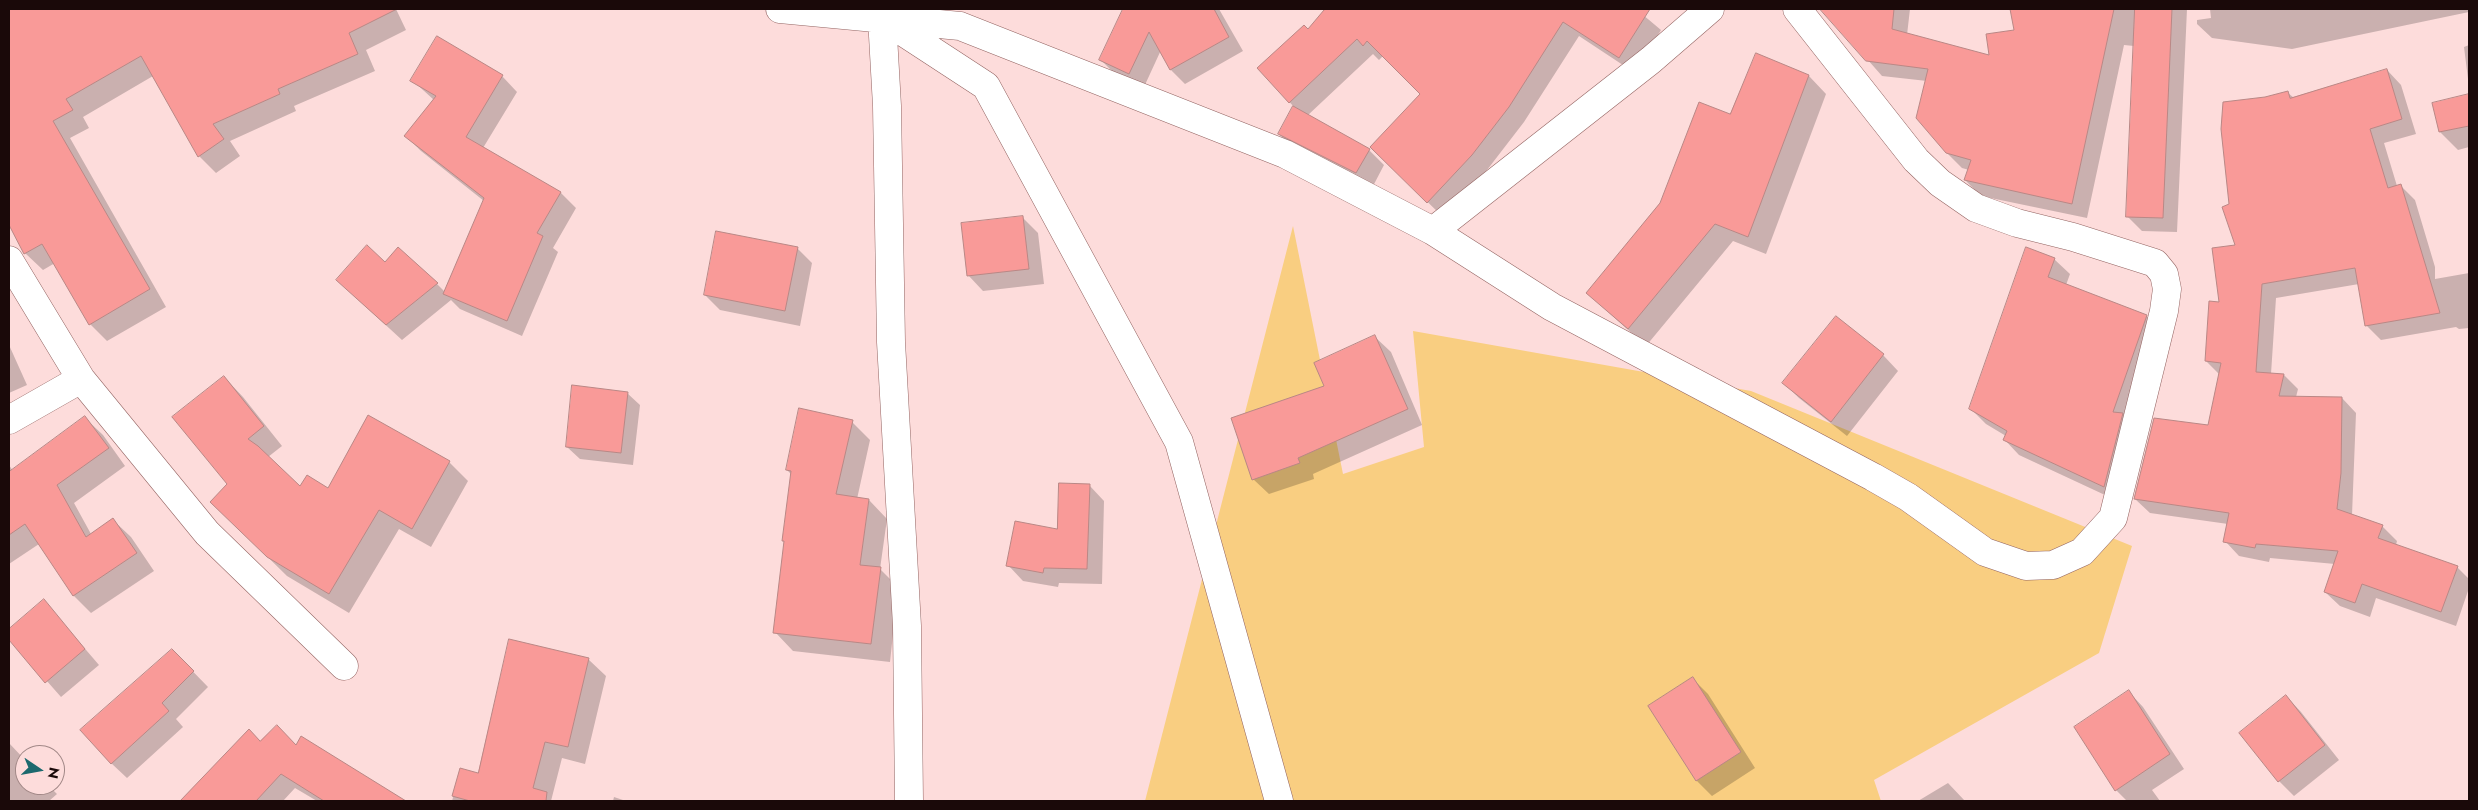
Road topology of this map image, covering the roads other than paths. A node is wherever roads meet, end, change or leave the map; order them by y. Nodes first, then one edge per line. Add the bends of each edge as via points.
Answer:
1 (780, 9) edge
2 (1710, 9) edge
3 (1797, 9) edge
4 (880, 13) edge
5 (1433, 231) junction
6 (9, 260) edge
7 (80, 379) junction
8 (9, 420) edge
9 (344, 666) dead end
10 (909, 801) edge
11 (1279, 801) edge

1 - 4 street
2 - 5 street via 1651,60
3 - 5 street via 1916,160 1952,192 1976,208 2017,223 2155,263 2164,274 2167,290 2164,310 2113,518 2082,552 2053,565 2026,566 1985,552 1908,497 1552,307
4 - 5 street via 968,29 1285,154
4 - 10 street via 887,106 891,342 907,626
4 - 11 street via 986,86 1179,442
6 - 7 street
7 - 8 street
7 - 9 street via 207,533

